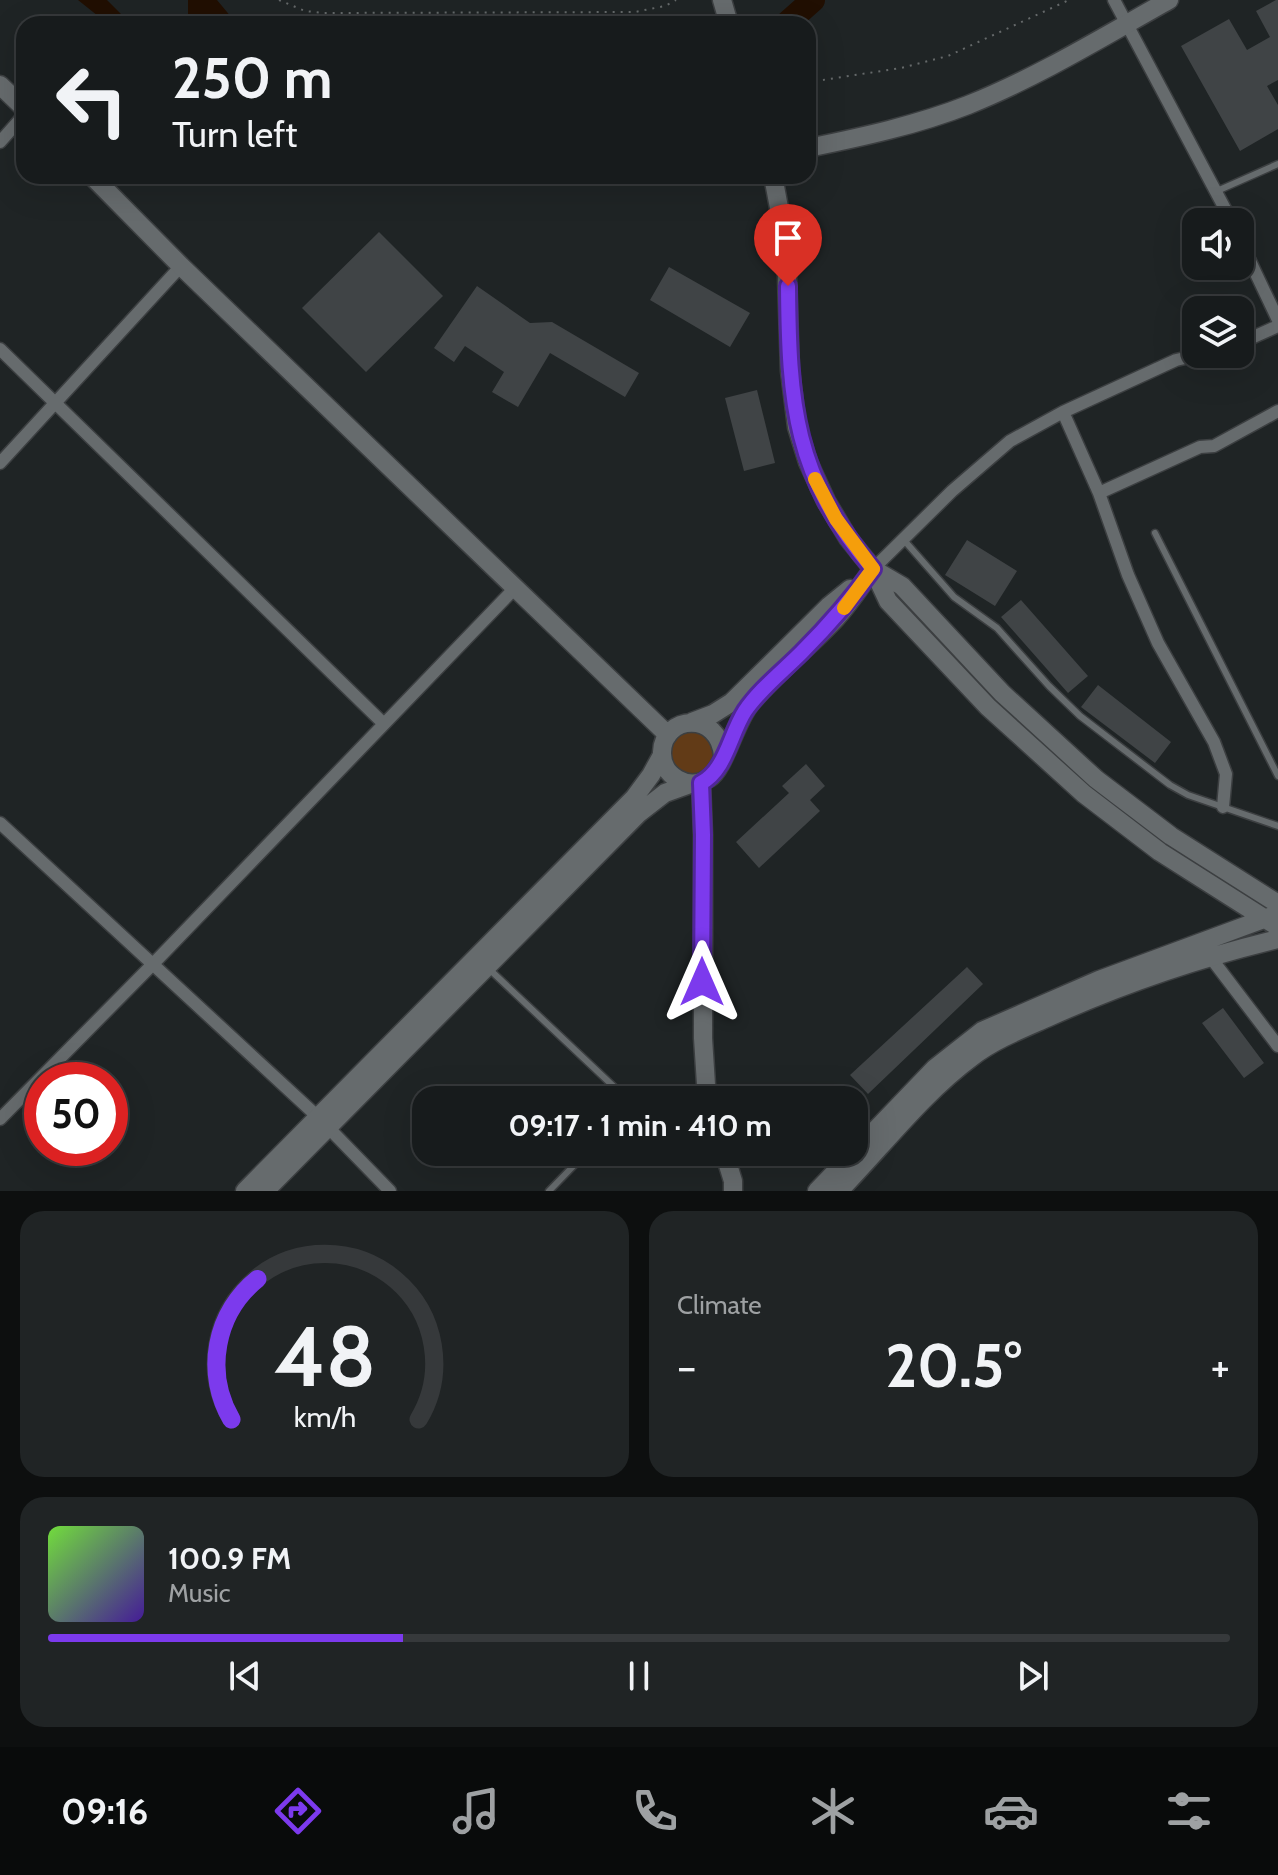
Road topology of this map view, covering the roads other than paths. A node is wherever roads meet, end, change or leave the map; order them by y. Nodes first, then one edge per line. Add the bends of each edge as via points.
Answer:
1 (1114, 0) edge
2 (1169, 0) edge
3 (1126, 24) junction
4 (0, 85) edge
5 (16, 100) edge
6 (16, 124) edge
7 (0, 142) edge
8 (816, 146) edge
9 (1278, 164) edge
10 (100, 184) edge
11 (775, 184) edge
12 (1217, 191) junction
13 (1225, 208) edge
14 (181, 266) junction
15 (1254, 271) edge
16 (1278, 323) edge
17 (1254, 336) edge
18 (0, 349) edge
19 (1182, 359) edge
20 (54, 404) junction
21 (1278, 411) edge
22 (1063, 412) junction
23 (0, 463) edge
24 (1099, 493) junction
25 (1155, 533) dead end
26 (903, 539) junction
27 (873, 569) junction
28 (516, 587) junction
29 (692, 722) junction
30 (384, 724) junction
31 (668, 735) junction
32 (662, 755) junction
33 (723, 756) junction
34 (1278, 776) edge
35 (695, 783) junction
36 (1223, 807) junction
37 (0, 823) edge
38 (1278, 826) edge
39 (1278, 904) edge
40 (1274, 920) edge
41 (1278, 939) edge
42 (1204, 949) junction
43 (153, 964) junction
44 (487, 967) junction
45 (1278, 1046) edge
46 (613, 1086) edge
47 (706, 1086) edge
48 (0, 1119) edge
49 (323, 1122) junction
50 (573, 1166) edge
51 (728, 1166) edge
52 (735, 1188) edge
53 (245, 1191) edge
54 (265, 1191) edge
55 (390, 1191) edge
56 (549, 1191) edge
57 (817, 1191) edge
58 (839, 1191) edge

1 - 3 street
2 - 3 main road
3 - 8 main road via 956,109
3 - 12 street
4 - 5 main road
6 - 7 street
9 - 12 lane
10 - 14 main road
11 - 27 main road via 786,245 797,427 826,501
12 - 13 street
14 - 20 street
14 - 28 main road
15 - 16 street
16 - 17 street
18 - 20 street
19 - 22 street
20 - 23 street
20 - 30 street
21 - 24 street via 1214,446 1200,447
22 - 24 street
22 - 26 street via 1010,441
24 - 36 street via 1158,643 1214,742 1226,774
25 - 34 lane
26 - 27 street
26 - 36 lane via 954,597 997,628 1080,716 1170,785
27 - 29 main road via 732,702
27 - 33 main road via 839,615 750,704
27 - 39 main road via 902,586 1002,693 1096,779 1171,836
27 - 40 main road via 888,601 1035,752 1131,831
28 - 30 street
28 - 31 main road
29 - 31 main road
29 - 33 main road via 716,734
30 - 43 street
31 - 32 main road
32 - 35 main road via 670,774
32 - 49 main road via 634,798
33 - 35 main road via 712,777
35 - 44 main road via 665,793 647,807
35 - 47 main road
36 - 38 lane
37 - 43 street
40 - 42 main road
41 - 42 main road
42 - 45 street
42 - 57 main road via 1055,997 971,1038 935,1068
42 - 58 main road via 979,1051
43 - 48 street
43 - 49 street
44 - 46 lane
44 - 49 main road
49 - 53 main road
49 - 54 main road
49 - 55 street
50 - 56 lane
51 - 52 main road

